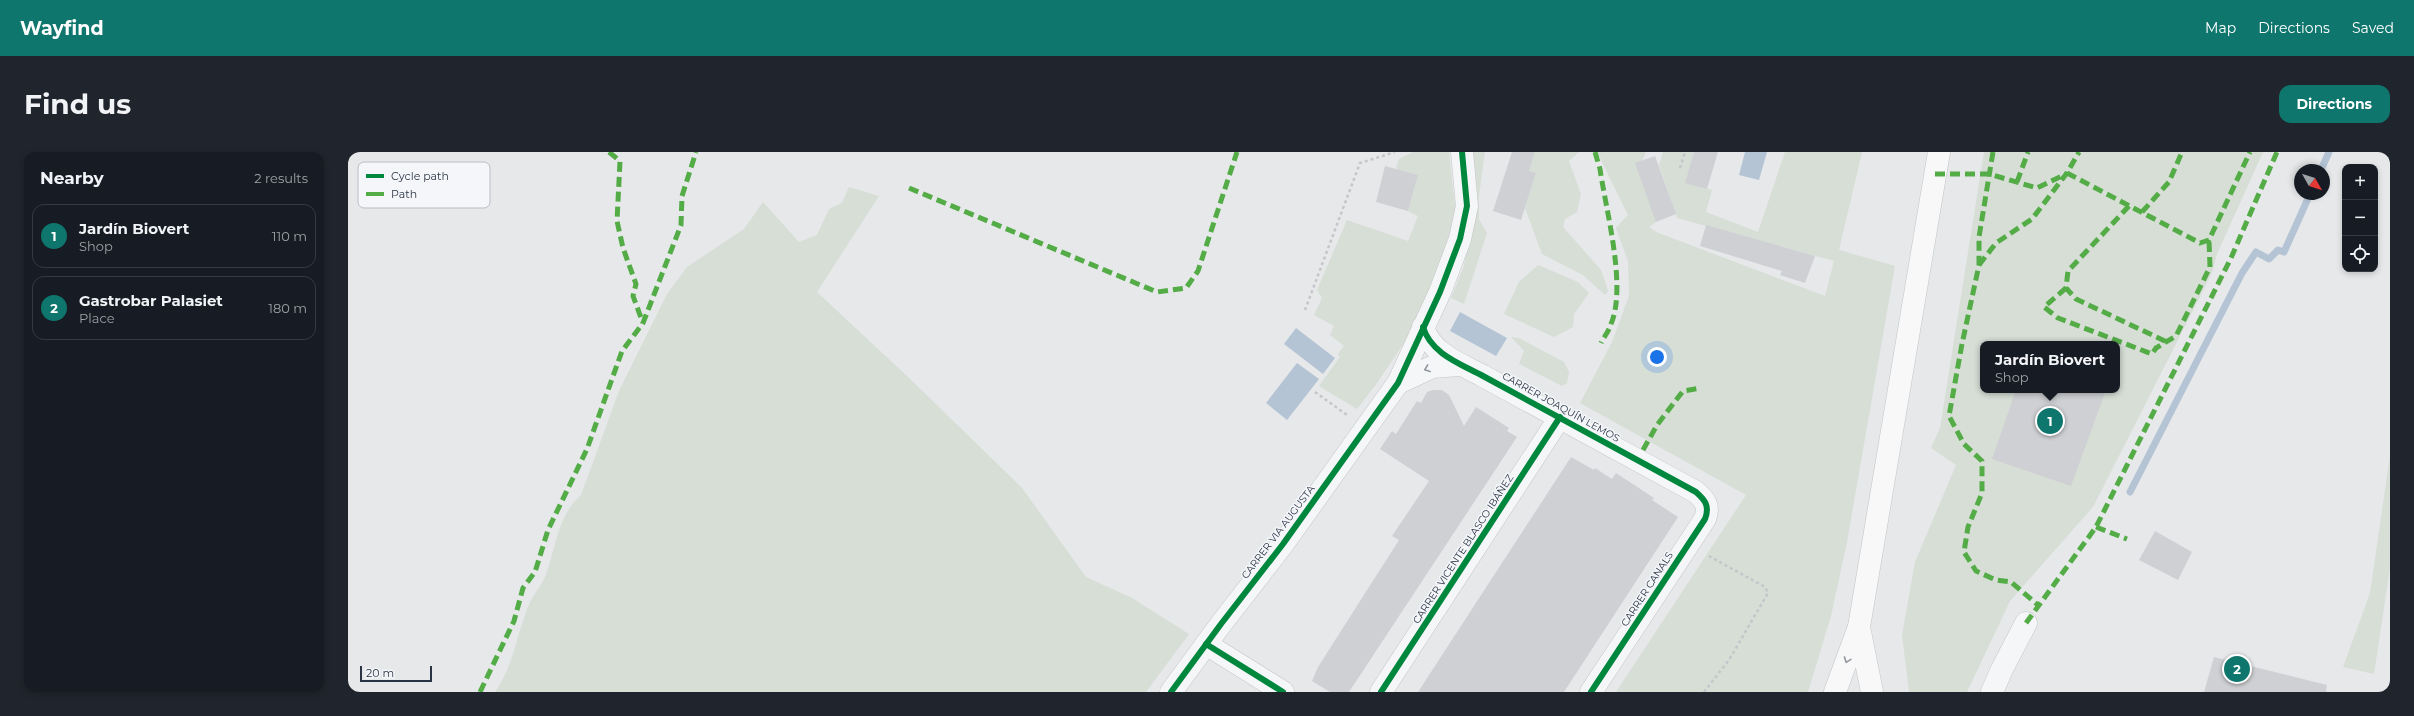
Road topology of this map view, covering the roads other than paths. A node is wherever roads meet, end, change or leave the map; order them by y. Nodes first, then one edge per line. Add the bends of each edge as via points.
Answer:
1 (1462, 152) edge
2 (1939, 152) edge
3 (1423, 327) junction
4 (1459, 365) junction
5 (1398, 383) junction
6 (1560, 418) junction
7 (1700, 495) joint
8 (2026, 623) dead end
9 (1859, 627) junction
10 (1206, 644) junction
11 (1171, 692) edge
12 (1282, 692) edge
13 (1381, 692) edge
14 (1591, 692) edge
15 (1835, 692) edge
16 (1872, 692) edge
17 (1992, 692) edge

1 - 3 street, CARRER VIA AUGUSTA via 1467,206 1460,239
2 - 9 main road
3 - 4 street, CARRER JOAQUÍN LEMOS via 1426,338
3 - 5 street, CARRER VIA AUGUSTA
4 -> 5 street, CARRER JOAQUÍN LEMOS via 1432,367
4 - 6 street, CARRER JOAQUÍN LEMOS
5 - 10 street, CARRER VIA AUGUSTA via 1283,544
6 - 7 street, CARRER JOAQUÍN LEMOS
6 - 13 street, CARRER VICENTE BLASCO IBÁÑEZ
7 - 14 street, CARRER CANALS via 1707,506 1705,518
8 - 17 street
9 -> 15 main road
9 - 16 main road
10 - 11 street, CARRER VIA AUGUSTA
10 - 12 street

